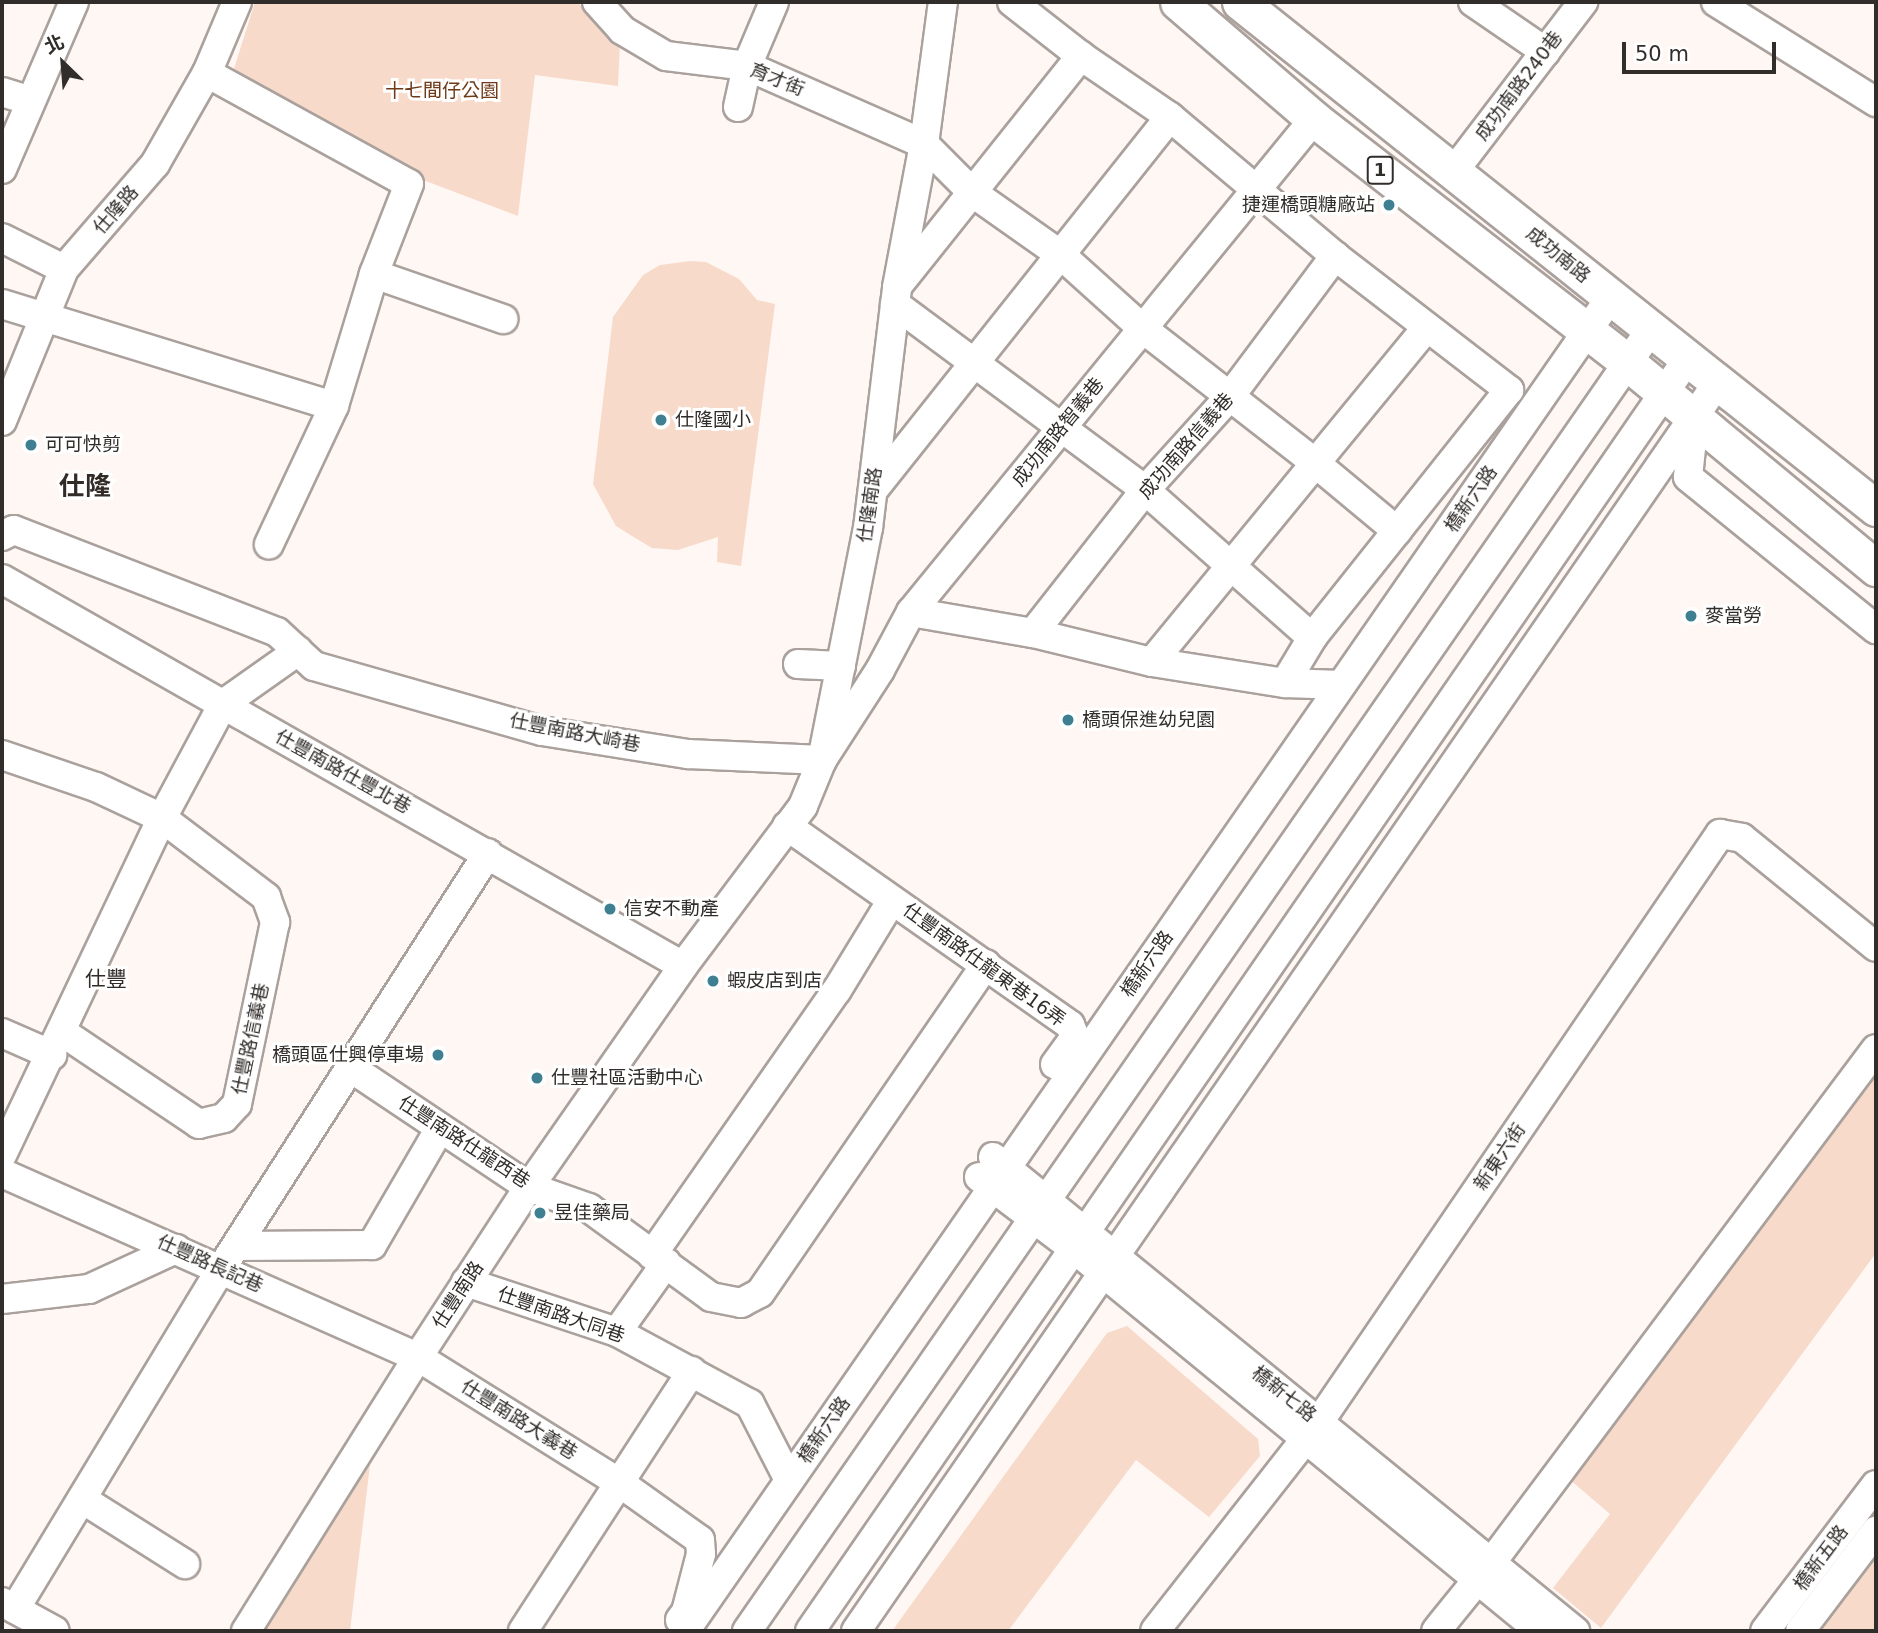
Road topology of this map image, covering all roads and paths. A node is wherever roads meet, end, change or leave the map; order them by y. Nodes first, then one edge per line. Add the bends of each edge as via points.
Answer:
1 (74, 2) edge
2 (237, 2) edge
3 (597, 2) edge
4 (774, 2) edge
5 (943, 2) edge
6 (1012, 2) edge
7 (1178, 2) edge
8 (1240, 2) edge
9 (1473, 2) edge
10 (1583, 2) edge
11 (1716, 2) edge
12 (1546, 52) junction
13 (1081, 56) junction
14 (747, 66) junction
15 (207, 73) junction
16 (2, 92) edge
17 (31, 101) junction
18 (1876, 102) edge
19 (738, 107) dead end
20 (1170, 117) junction
21 (1314, 119) junction
22 (924, 144) junction
23 (2, 169) edge
24 (1454, 171) junction
25 (1256, 190) junction
26 (973, 193) junction
27 (2, 237) edge
28 (1061, 255) junction
29 (1335, 256) junction
30 (64, 270) junction
31 (374, 274) junction
32 (896, 296) junction
33 (1610, 298) junction
34 (2, 304) edge
35 (44, 318) junction
36 (503, 319) dead end
37 (1142, 327) junction
38 (1427, 327) junction
39 (1652, 328) junction
40 (1586, 332) junction
41 (1689, 357) junction
42 (972, 363) junction
43 (1628, 363) junction
44 (1718, 382) junction
45 (1665, 392) junction
46 (1231, 396) junction
47 (334, 406) junction
48 (3, 415) edge
49 (1694, 417) junction
50 (1062, 428) junction
51 (1314, 462) junction
52 (1145, 490) junction
53 (872, 491) junction
54 (1876, 508) edge
55 (1397, 531) junction
56 (2, 536) edge
57 (269, 544) dead end
58 (1228, 566) junction
59 (1876, 568) edge
60 (2, 579) edge
61 (911, 611) junction
62 (1876, 629) edge
63 (1033, 633) junction
64 (1312, 638) junction
65 (298, 651) junction
66 (1152, 662) junction
67 (798, 664) dead end
68 (841, 666) junction
69 (1285, 683) junction
70 (1341, 685) junction
71 (223, 704) junction
72 (2, 755) edge
73 (822, 760) junction
74 (162, 818) junction
75 (787, 826) junction
76 (488, 853) junction
77 (892, 900) junction
78 (1876, 947) edge
79 (986, 964) junction
80 (683, 966) junction
81 (2, 1033) edge
82 (57, 1043) junction
83 (1876, 1049) edge
84 (351, 1068) junction
85 (440, 1128) junction
86 (2, 1155) edge
87 (992, 1172) junction
88 (2, 1173) edge
89 (529, 1187) junction
90 (1040, 1209) junction
91 (1080, 1240) junction
92 (176, 1249) junction
93 (229, 1258) junction
94 (659, 1259) junction
95 (1109, 1264) junction
96 (928, 1280) joint
97 (467, 1282) junction
98 (2, 1299) edge
99 (617, 1332) junction
100 (418, 1357) junction
101 (692, 1371) junction
102 (1312, 1431) junction
103 (789, 1480) junction
104 (620, 1483) junction
105 (1876, 1485) edge
106 (82, 1499) junction
107 (1876, 1531) edge
108 (185, 1564) dead end
109 (1484, 1572) junction
110 (8, 1605) edge
111 (55, 1631) edge
112 (246, 1631) edge
113 (523, 1631) edge
114 (673, 1631) edge
115 (685, 1631) edge
116 (747, 1631) edge
117 (810, 1631) edge
118 (856, 1631) edge
119 (1155, 1631) edge
120 (1436, 1631) edge
121 (1540, 1631) edge
122 (1575, 1631) edge
123 (1766, 1631) edge
124 (1800, 1631) edge

1 - 17 street
2 - 15 street, 仕隆路
3 - 14 street, 育才街 via 622,30 667,56
4 - 14 street
5 - 22 street, 仕隆南路
6 - 13 street
7 - 21 main road, 1
8 - 24 main road, 成功南路 / 1
9 - 12 street
10 - 12 street, 成功南路240巷
11 - 18 street
12 - 24 street, 成功南路240巷
13 - 20 street
13 - 26 street
14 - 19 street
14 - 22 street, 育才街
15 - 30 street, 仕隆路 via 155,164
15 - 31 street via 409,184
16 - 17 street
17 - 23 street
20 - 25 street
20 - 28 street
21 - 25 street, 成功南路智義巷
21 - 40 main road, 1
22 - 26 street
22 - 32 street, 仕隆南路
24 - 33 main road, 成功南路 / 1
25 - 29 street
25 - 37 street, 成功南路智義巷
26 - 28 street
26 - 32 street
27 - 30 street
28 - 37 street
28 - 42 street
29 - 38 street
29 - 46 street, 成功南路信義巷
30 - 35 street, 仕隆路
31 - 36 street
31 - 47 street
32 - 42 street
32 - 53 street, 仕隆南路
33 - 39 main road, 成功南路 / 1
33 - 40 street, 橋新六路
34 - 35 street
35 - 47 street
35 - 48 street, 仕隆路
37 - 46 street
37 - 50 street, 成功南路智義巷
38 - 51 street
38 - 55 street via 1509,390
39 - 41 main road, 成功南路 / 1
39 - 43 street
40 - 43 main road, 1
40 - 70 street, 橋新六路
41 - 44 main road, 成功南路 / 1
41 - 45 street
42 - 50 street
42 - 53 street
43 - 45 main road, 1
43 - 90 street
44 - 49 street
44 - 54 main road, 成功南路 / 1
45 - 49 main road, 1
45 - 91 street
46 - 51 street
46 - 52 street, 成功南路信義巷
47 - 57 street
49 - 59 main road, 1
49 - 62 street via 1688,477
49 - 95 street
50 - 52 street
50 - 61 street, 成功南路智義巷
51 - 55 street
51 - 58 street
52 - 58 street
52 - 63 street, 成功南路信義巷
53 - 68 street, 仕隆南路
55 - 64 street
56 - 65 street, 仕豐南路大崎巷 via 14,530 277,632
58 - 64 street
58 - 66 street
60 - 71 street, 仕豐南路仕豐北巷
61 - 63 street
61 - 73 street, 成功南路智義巷 via 880,670
63 - 66 street
64 - 69 street
65 - 71 street
65 - 73 street, 仕豐南路大崎巷 via 314,666 542,731 688,754
66 - 69 street
67 - 68 street
68 - 73 street, 仕隆南路
69 - 70 street
70 - 87 street, 橋新六路
71 - 74 street
71 - 76 street, 仕豐南路仕豐北巷
72 - 74 street, 仕豐路信義巷 via 96,787
73 - 75 street, 仕隆南路 via 803,806
74 - 82 street
74 - 82 street, 仕豐路信義巷 via 266,897 275,922 237,1104 224,1118 199,1124
75 - 77 street, 仕豐南路仕龍東巷16弄
75 - 80 street, 仕隆南路
76 - 80 street, 仕豐南路仕豐北巷
76 - 84 street
77 - 79 street, 仕豐南路仕龍東巷16弄
77 - 94 street
78 - 102 street, 新東六街 via 1742,838 1720,834
79 - 87 street, 仕豐南路仕龍東巷16弄 via 1070,1025 1075,1037
79 - 94 street, 仕豐南路仕龍西巷 via 760,1293 741,1303 711,1297
80 - 89 street, 仕豐南路
81 - 82 street, 仕豐路信義巷
82 - 86 street
83 - 109 street
84 - 85 street, 仕豐南路仕龍西巷
84 - 93 street
85 - 89 street, 仕豐南路仕龍西巷
85 - 93 street via 372,1245
87 - 90 street, 橋新七路
87 - 96 street, 仕豐南路仕龍東巷16弄 via 920,1262
88 - 92 street, 仕豐路長記巷
89 - 94 street, 仕豐南路仕龍西巷 via 589,1208
89 - 97 street, 仕豐南路
90 - 91 street, 橋新七路
90 - 116 street
91 - 95 street, 橋新七路
91 - 117 street
92 - 93 street, 仕豐路長記巷
92 - 98 street via 89,1289
93 - 100 street, 仕豐路長記巷
93 - 106 street
94 - 99 street
95 - 102 street, 橋新七路
95 - 118 street
96 - 103 street, 橋新六路
97 - 99 street, 仕豐南路大同巷
97 - 100 street, 仕豐南路
99 - 101 street, 仕豐南路大同巷
100 - 104 street, 仕豐南路大義巷
100 - 112 street, 仕豐南路
101 - 103 street, 仕豐南路大同巷 via 750,1404
101 - 104 street
102 - 109 street, 橋新七路
102 - 119 street, 新東六街
103 - 115 street, 橋新六路
104 - 113 street
104 - 114 street via 700,1540 701,1554 686,1612
105 - 123 street, 橋新五路
106 - 108 street
106 - 110 street
107 - 124 street, 橋新五路
109 - 120 street
109 - 121 street, 橋新七路
109 - 122 street, 橋新七路
110 - 111 street

